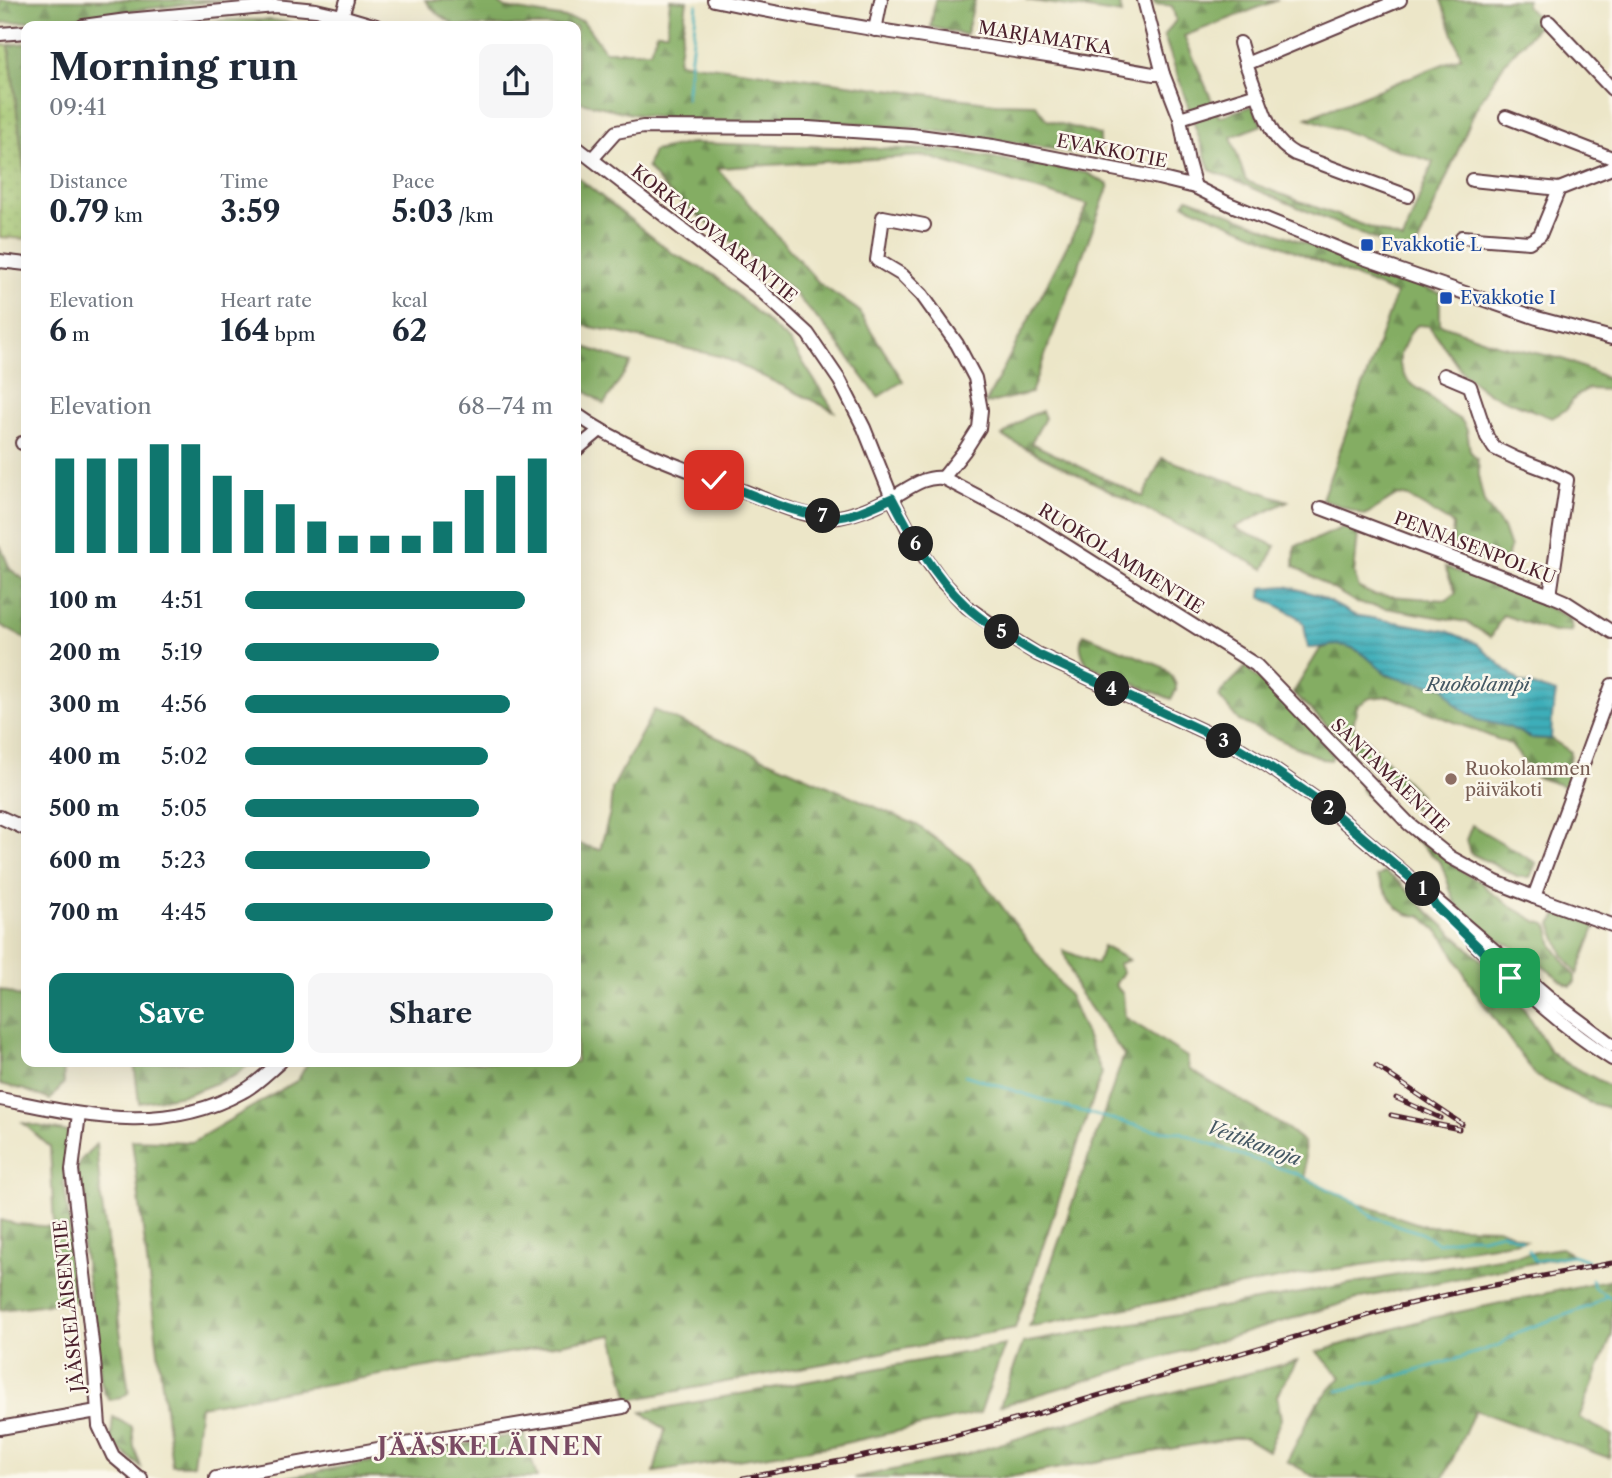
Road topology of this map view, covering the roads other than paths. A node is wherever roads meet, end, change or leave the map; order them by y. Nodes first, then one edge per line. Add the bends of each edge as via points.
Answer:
1 (347, 0) edge
2 (714, 0) edge
3 (881, 0) edge
4 (1144, 0) edge
5 (1400, 0) edge
6 (238, 4) edge
7 (342, 16) junction
8 (120, 21) edge
9 (359, 21) edge
10 (1549, 23) dead end
11 (876, 30) junction
12 (21, 32) edge
13 (0, 34) edge
14 (1240, 43) dead end
15 (1246, 64) junction
16 (1163, 74) junction
17 (1612, 89) edge
18 (1257, 94) junction
19 (1506, 117) dead end
20 (1180, 118) junction
21 (581, 151) edge
22 (1612, 158) edge
23 (592, 159) junction
24 (1612, 168) edge
25 (1472, 180) dead end
26 (1195, 187) junction
27 (1559, 189) junction
28 (1408, 196) dead end
29 (924, 225) dead end
30 (1462, 237) dead end
31 (0, 261) edge
32 (21, 263) edge
33 (1612, 338) edge
34 (1444, 375) dead end
35 (581, 417) edge
36 (600, 430) junction
37 (581, 446) edge
38 (943, 478) junction
39 (892, 498) junction
40 (1321, 508) dead end
41 (1550, 595) junction
42 (1612, 632) edge
43 (1272, 682) joint
44 (1612, 685) edge
45 (0, 817) edge
46 (21, 827) edge
47 (1429, 894) junction
48 (1534, 897) junction
49 (1612, 925) edge
50 (1612, 1045) edge
51 (1612, 1059) edge
52 (274, 1067) edge
53 (0, 1099) edge
54 (79, 1114) junction
55 (623, 1407) dead end
56 (97, 1411) junction
57 (0, 1428) edge
58 (141, 1478) edge
59 (216, 1478) edge

1 - 7 street
2 - 11 street, MARJAMATKA
3 - 11 street
4 - 16 street
5 - 15 street
6 - 7 street
6 - 8 street
7 - 9 street
10 - 17 street
11 - 16 street, MARJAMATKA
12 - 13 street
14 - 15 street
15 - 18 street
16 - 20 street
18 - 20 street
18 - 28 street via 1283,147
19 - 22 street
20 - 26 street
21 - 23 street, KORKALOVAARANTIE
23 - 26 street, EVAKKOTIE via 615,132 643,127 808,128 993,146
23 - 39 street, KORKALOVAARANTIE via 757,287 808,334 840,381
24 - 27 street
25 - 27 street
26 - 33 street, EVAKKOTIE via 1352,254 1537,318
27 - 30 street via 1540,235 1529,242
29 - 38 street via 883,217 877,260 902,275 922,295 975,378 979,428
31 - 32 street
34 - 41 street via 1470,386 1494,448 1567,480
35 - 36 street
36 - 37 street
36 - 39 street via 671,463 810,515 837,517
38 - 39 street via 912,485
38 - 43 street, RUOKOLAMMENTIE via 1035,526 1235,651
39 - 47 street, KORKALOVAARANTIE via 917,546 967,607 1037,654 1267,765 1326,806
40 - 41 street, PENNASENPOLKU
41 - 42 street, PENNASENPOLKU
43 - 48 street, SANTAMÄENTIE via 1417,831 1450,857
44 - 48 street
45 - 46 street
47 - 50 street, KORKALOVAARANTIE
47 - 51 street, KORKALOVAARANTIE via 1510,978 1578,1037
48 - 49 street, SANTAMÄENTIE
52 - 54 street via 244,1092 169,1118
53 - 54 street
54 - 56 street, JÄÄSKELÄISENTIE via 72,1170
55 - 59 street
56 - 57 street
56 - 58 street, JÄÄSKELÄISENTIE via 113,1456

